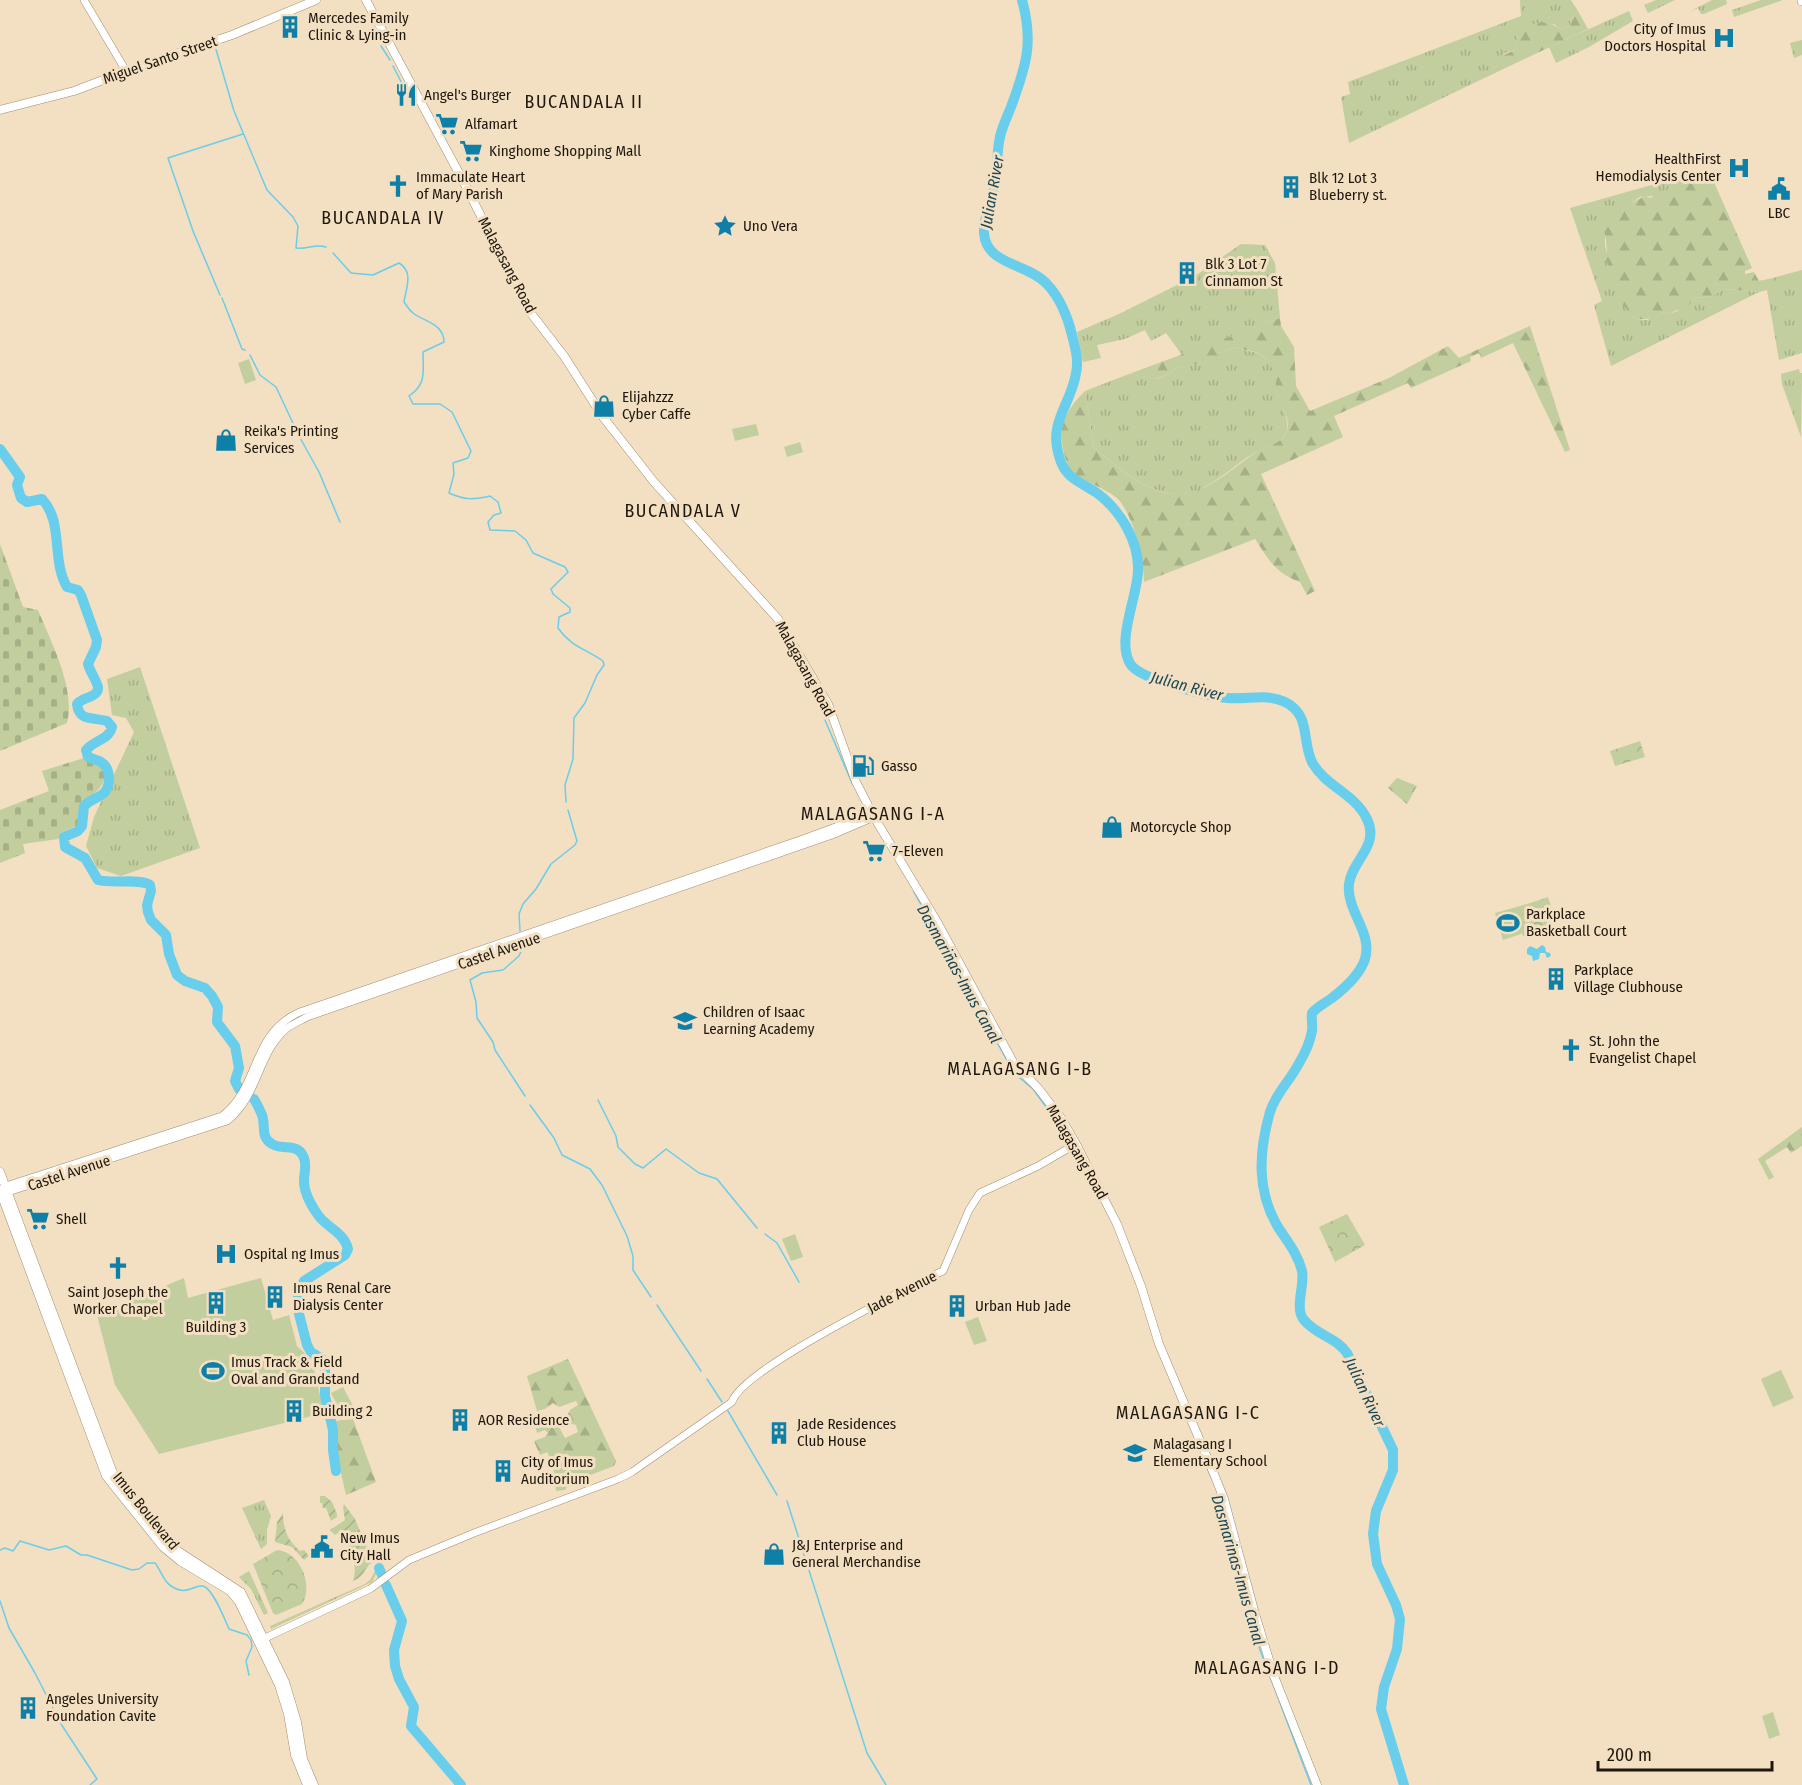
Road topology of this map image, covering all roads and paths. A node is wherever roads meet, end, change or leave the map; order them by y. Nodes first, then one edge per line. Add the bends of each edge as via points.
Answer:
1 (84, 0) edge
2 (316, 0) edge
3 (366, 0) edge
4 (126, 71) junction
5 (0, 110) edge
6 (872, 814) junction
7 (1077, 1144) junction
8 (0, 1172) edge
9 (4, 1190) edge
10 (265, 1638) junction
11 (307, 1785) edge
12 (314, 1785) edge
13 (1317, 1785) edge

1 - 4 street
2 - 4 main road, Miguel Santo Street via 232,35
3 - 6 main road, Malagasang Road via 530,312 654,482 778,619 828,704
4 - 5 main road, Miguel Santo Street via 66,93
6 - 7 main road, Malagasang Road via 936,920 1012,1062 1038,1088
6 - 9 street, Castel Avenue via 832,835 307,1017 280,1035 248,1098 227,1121
7 - 10 street, Jade Avenue via 980,1194 943,1271 770,1364 736,1392 732,1402 625,1476 410,1560 370,1589
7 - 13 main road, Malagasang Road via 1117,1224 1159,1344 1221,1491 1274,1676
8 - 9 main road, Imus Boulevard
9 - 10 main road, Imus Boulevard via 113,1473 175,1549 241,1592
9 - 11 main road, Imus Boulevard via 105,1476 163,1547 230,1591 239,1602 279,1685 295,1755
10 - 12 main road, Imus Boulevard via 285,1682 303,1759

